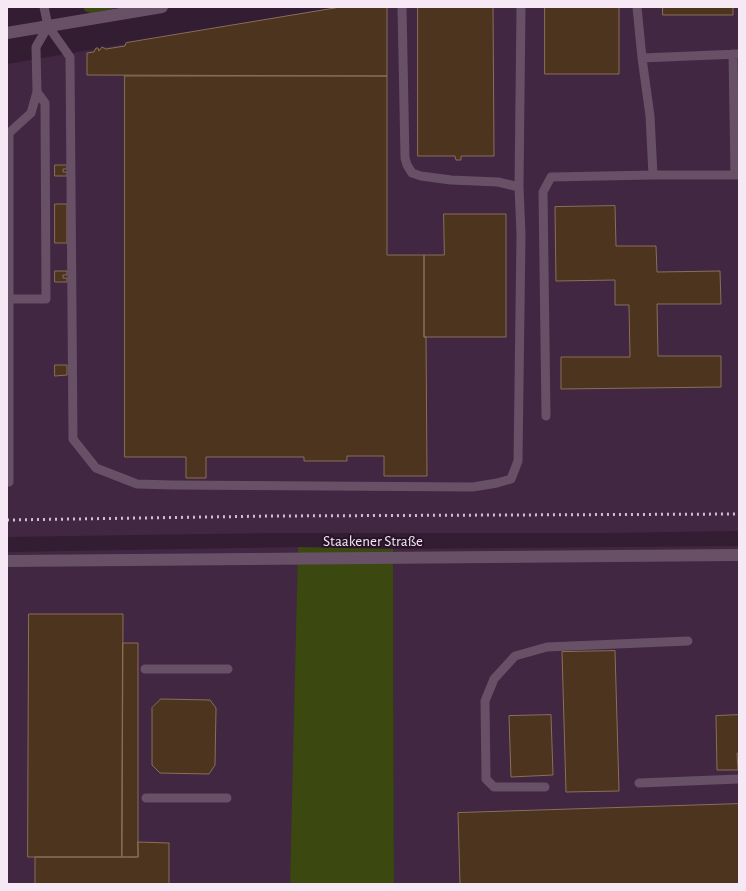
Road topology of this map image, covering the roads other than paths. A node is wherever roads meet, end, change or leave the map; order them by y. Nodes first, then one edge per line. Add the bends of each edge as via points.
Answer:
1 (44, 7) edge
2 (162, 7) edge
3 (402, 7) edge
4 (521, 7) edge
5 (637, 7) edge
6 (48, 26) junction
7 (7, 33) edge
8 (736, 54) edge
9 (642, 58) junction
10 (37, 92) junction
11 (653, 175) junction
12 (737, 175) edge
13 (519, 187) junction
14 (9, 299) junction
15 (546, 416) dead end
16 (9, 482) dead end
17 (739, 555) edge
18 (7, 560) edge
19 (688, 641) dead end
20 (145, 669) dead end
21 (228, 669) dead end
22 (739, 779) edge
23 (639, 783) dead end
24 (545, 788) dead end
25 (146, 798) dead end
26 (227, 798) dead end

1 - 6 lane
2 - 6 street
3 - 13 lane via 405,158 412,173 451,180 498,182
4 - 13 lane
5 - 9 lane
6 - 7 street
6 - 10 lane via 36,47
6 - 13 lane via 70,57 73,439 96,468 137,484 473,487 511,479 518,461 521,234
8 - 9 lane
8 - 12 lane
9 - 11 lane via 650,116
10 - 14 lane via 30,113 9,133
10 - 14 lane via 45,103 46,299
11 - 12 lane
11 - 15 lane via 551,177 543,192
14 - 16 lane
17 - 18 street, Staakener Straße
19 - 24 lane via 547,647 515,656 494,679 485,701 486,779 494,787
20 - 21 lane
22 - 23 lane
25 - 26 lane

